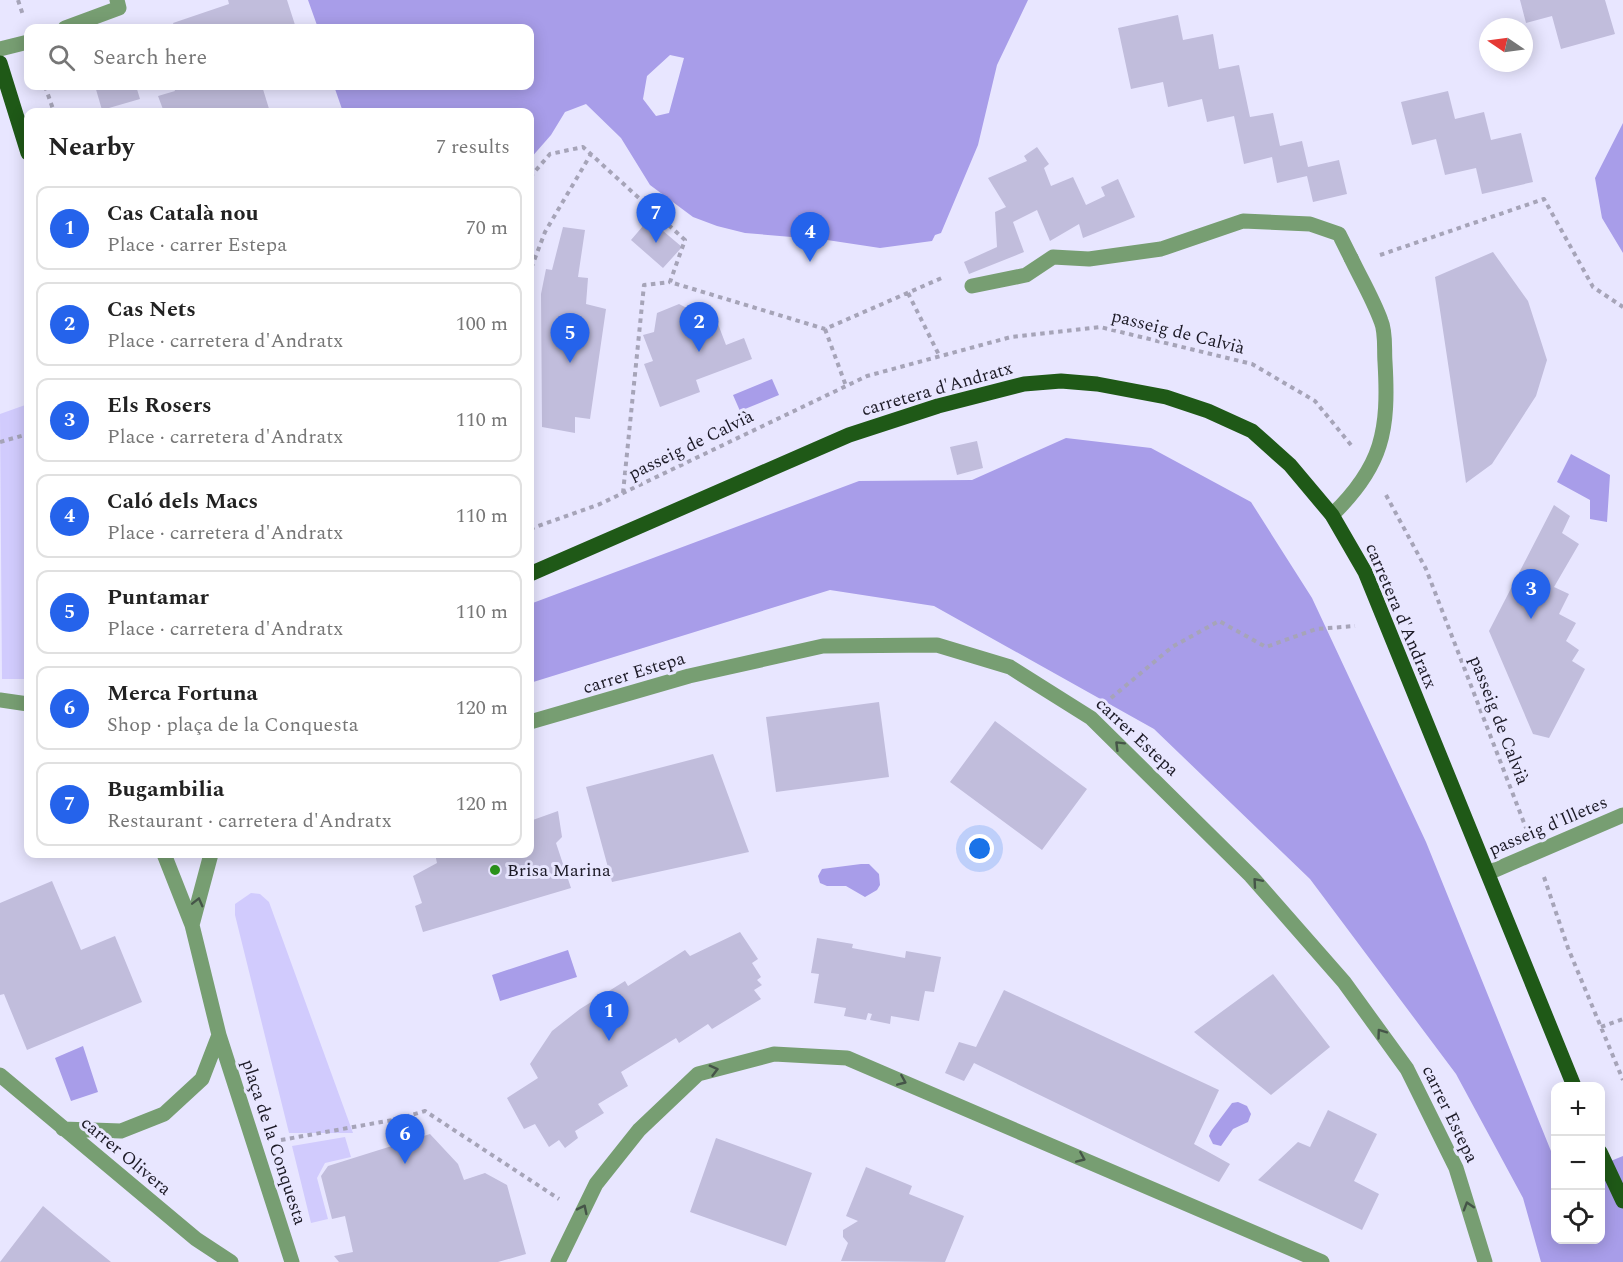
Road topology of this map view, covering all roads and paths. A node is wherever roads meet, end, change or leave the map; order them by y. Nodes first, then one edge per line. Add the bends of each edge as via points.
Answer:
1 (117, 0) edge
2 (76, 24) edge
3 (24, 43) edge
4 (0, 49) edge
5 (0, 63) edge
6 (46, 90) edge
7 (53, 108) edge
8 (24, 140) edge
9 (591, 154) junction
10 (534, 172) edge
11 (534, 261) edge
12 (1352, 261) junction
13 (944, 277) dead end
14 (670, 282) junction
15 (972, 286) dead end
16 (908, 292) junction
17 (1623, 307) edge
18 (825, 330) junction
19 (940, 357) junction
20 (846, 386) junction
21 (24, 435) edge
22 (0, 442) edge
23 (1371, 469) junction
24 (623, 493) junction
25 (1332, 515) junction
26 (534, 527) edge
27 (534, 573) edge
28 (1355, 626) dead end
29 (0, 700) edge
30 (24, 703) edge
31 (1091, 718) junction
32 (534, 721) edge
33 (1623, 815) edge
34 (1536, 853) junction
35 (166, 858) edge
36 (211, 858) edge
37 (1488, 873) junction
38 (192, 925) junction
39 (1623, 1019) edge
40 (1601, 1028) junction
41 (219, 1035) junction
42 (0, 1075) edge
43 (1623, 1080) edge
44 (1572, 1082) edge
45 (63, 1129) junction
46 (254, 1145) junction
47 (1605, 1163) edge
48 (1623, 1201) edge
49 (581, 1214) junction
50 (231, 1262) edge
51 (292, 1262) edge
52 (558, 1262) edge
53 (1322, 1262) edge
54 (1485, 1262) edge

1 - 2 street via 119,8
3 - 4 street
5 - 8 main road
6 - 7 path
9 - 10 path via 583,147 550,154
9 - 11 path via 545,232
9 - 14 path via 685,240
12 - 15 street via 1339,234 1310,224 1242,221 1161,249 1089,259 1053,257 1026,275
12 - 17 path via 1544,199 1593,287
12 - 23 street via 1382,323 1387,394 1384,429
13 - 16 path
14 - 18 path
14 - 24 path via 644,285
16 - 18 path
16 - 19 path
18 - 20 path
19 - 20 path, passeig de Calvià via 867,376
19 - 23 path, passeig de Calvià via 1011,337 1100,327 1252,364 1315,401
20 - 24 path, passeig de Calvià
21 - 22 path
23 - 25 street via 1357,491
23 - 34 path, passeig de Calvià via 1426,569
24 - 26 path, passeig de Calvià
25 - 27 main road, carretera d'Andratx via 1290,465 1252,431 1230,420 1166,397 1061,381 1024,384 849,435
25 - 37 main road, carretera d'Andratx via 1365,572
28 - 31 path via 1316,629 1266,647 1219,621 1172,646
29 - 30 street
31 - 32 street, carrer Estepa via 1010,667 938,645 823,646 689,676
54 -> 31 street, carrer Estepa via 1456,1168 1407,1069 1344,982 1251,876
33 - 34 street, passeig d'Illetes
34 - 37 street, passeig d'Illetes
34 - 40 path, passeig de Calvià via 1568,948
35 - 38 street, plaça de la Conquesta
38 -> 36 street, plaça de la Conquesta
37 - 44 main road, carretera d'Andratx
38 - 41 street, plaça de la Conquesta
39 - 40 path
40 - 43 path, passeig de Calvià
41 - 45 street, plaça de la Conquesta via 202,1079 164,1114 122,1131
41 - 46 street, plaça de la Conquesta
42 - 45 street, carrer Olivera
45 - 50 street, carrer Olivera via 196,1239
46 - 49 path via 425,1111
46 - 51 street, plaça de la Conquesta
47 - 48 main road
49 - 52 street
49 -> 53 street via 596,1184 639,1130 698,1074 774,1054 847,1058

